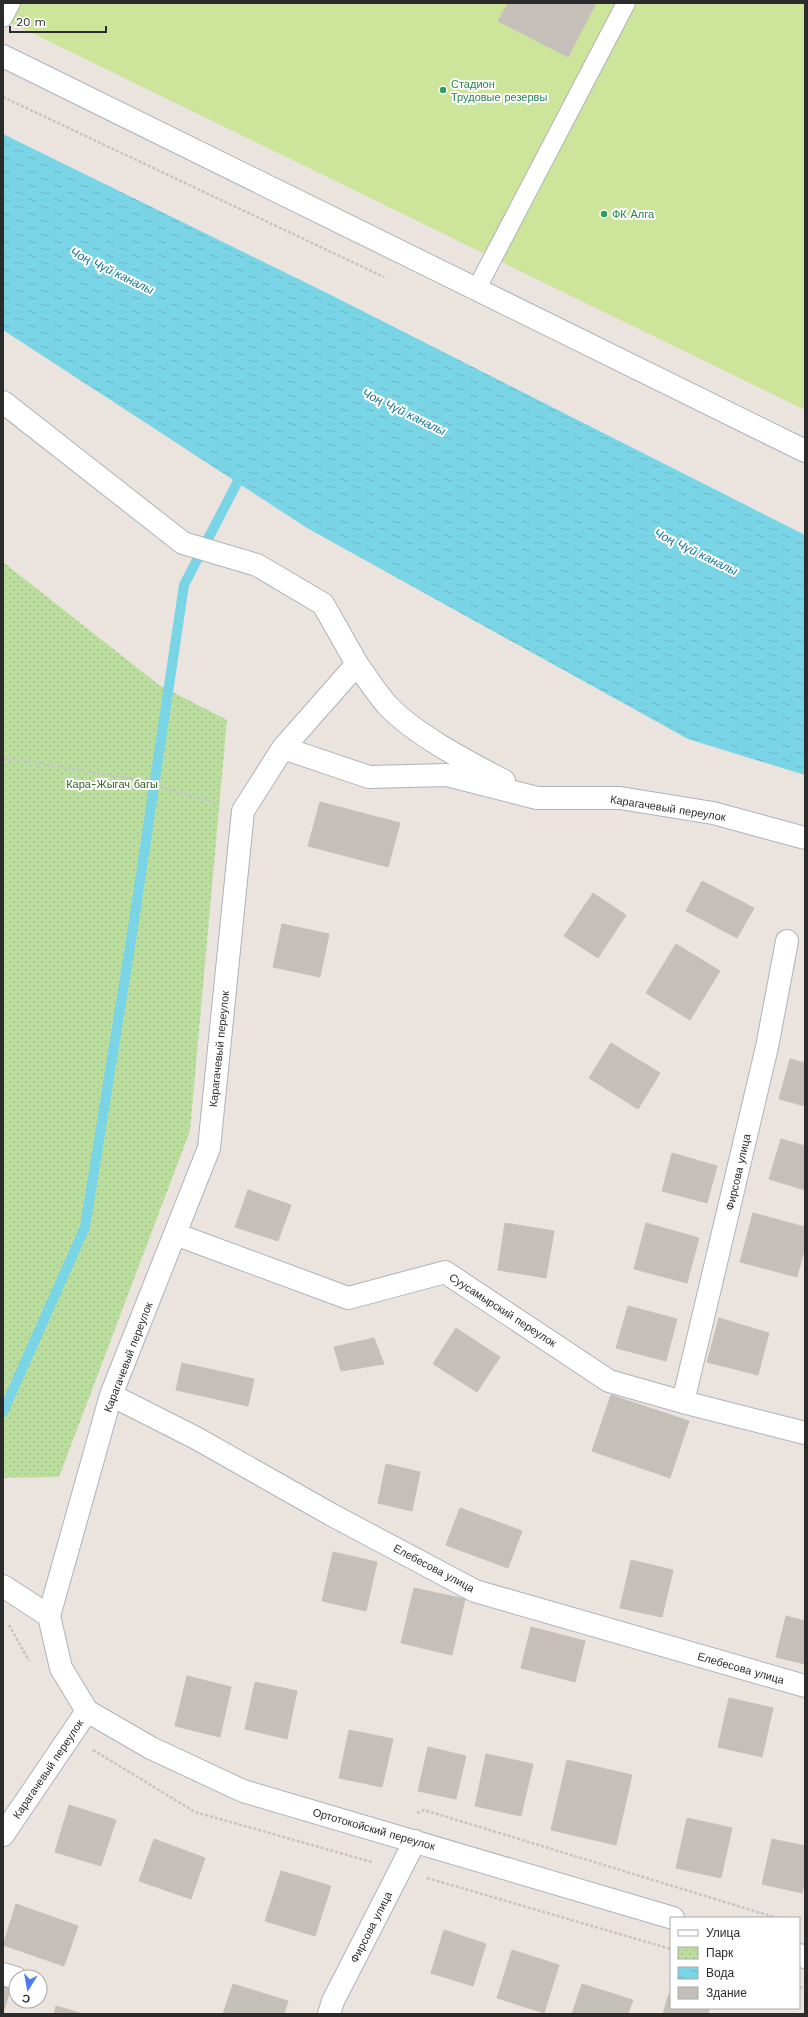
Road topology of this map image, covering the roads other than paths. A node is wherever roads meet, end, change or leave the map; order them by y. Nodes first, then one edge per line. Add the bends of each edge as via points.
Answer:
1 (11, 3) edge
2 (626, 3) edge
3 (3, 18) edge
4 (3, 56) edge
5 (476, 290) junction
6 (3, 402) edge
7 (805, 451) edge
8 (357, 664) junction
9 (282, 748) junction
10 (537, 798) junction
11 (805, 838) edge
12 (788, 941) dead end
13 (175, 1234) junction
14 (111, 1395) junction
15 (683, 1402) junction
16 (805, 1433) edge
17 (3, 1586) edge
18 (49, 1616) junction
19 (805, 1686) edge
20 (87, 1711) junction
21 (3, 1835) edge
22 (415, 1841) junction
23 (670, 1917) edge
24 (329, 2014) edge

1 - 3 lane
2 - 5 lane
4 - 5 street
5 - 7 street
6 - 8 street via 183,543 257,565 323,604
8 - 9 street
8 - 10 street via 388,706 425,736
9 - 10 street, Карагачевый переулок via 369,777 447,775
9 - 13 street, Карагачевый переулок via 243,811 210,1148
10 - 11 street, Карагачевый переулок via 620,798 713,813
12 - 15 street, Фирсова улица via 767,1047
13 - 14 street, Карагачевый переулок
13 - 15 street, Суусамырский переулок via 348,1298 445,1272 609,1381
14 - 18 street, Карагачевый переулок
14 - 19 street, Елебесова улица via 196,1438 332,1515 475,1591
15 - 16 street, Суусамырский переулок
17 - 18 street
18 - 20 street, Карагачевый переулок via 61,1668
20 - 21 street, Карагачевый переулок
20 - 22 street, Ортотокойский переулок via 151,1748 243,1791
22 - 23 street, Ортотокойский переулок
22 - 24 street, Фирсова улица via 333,2001

